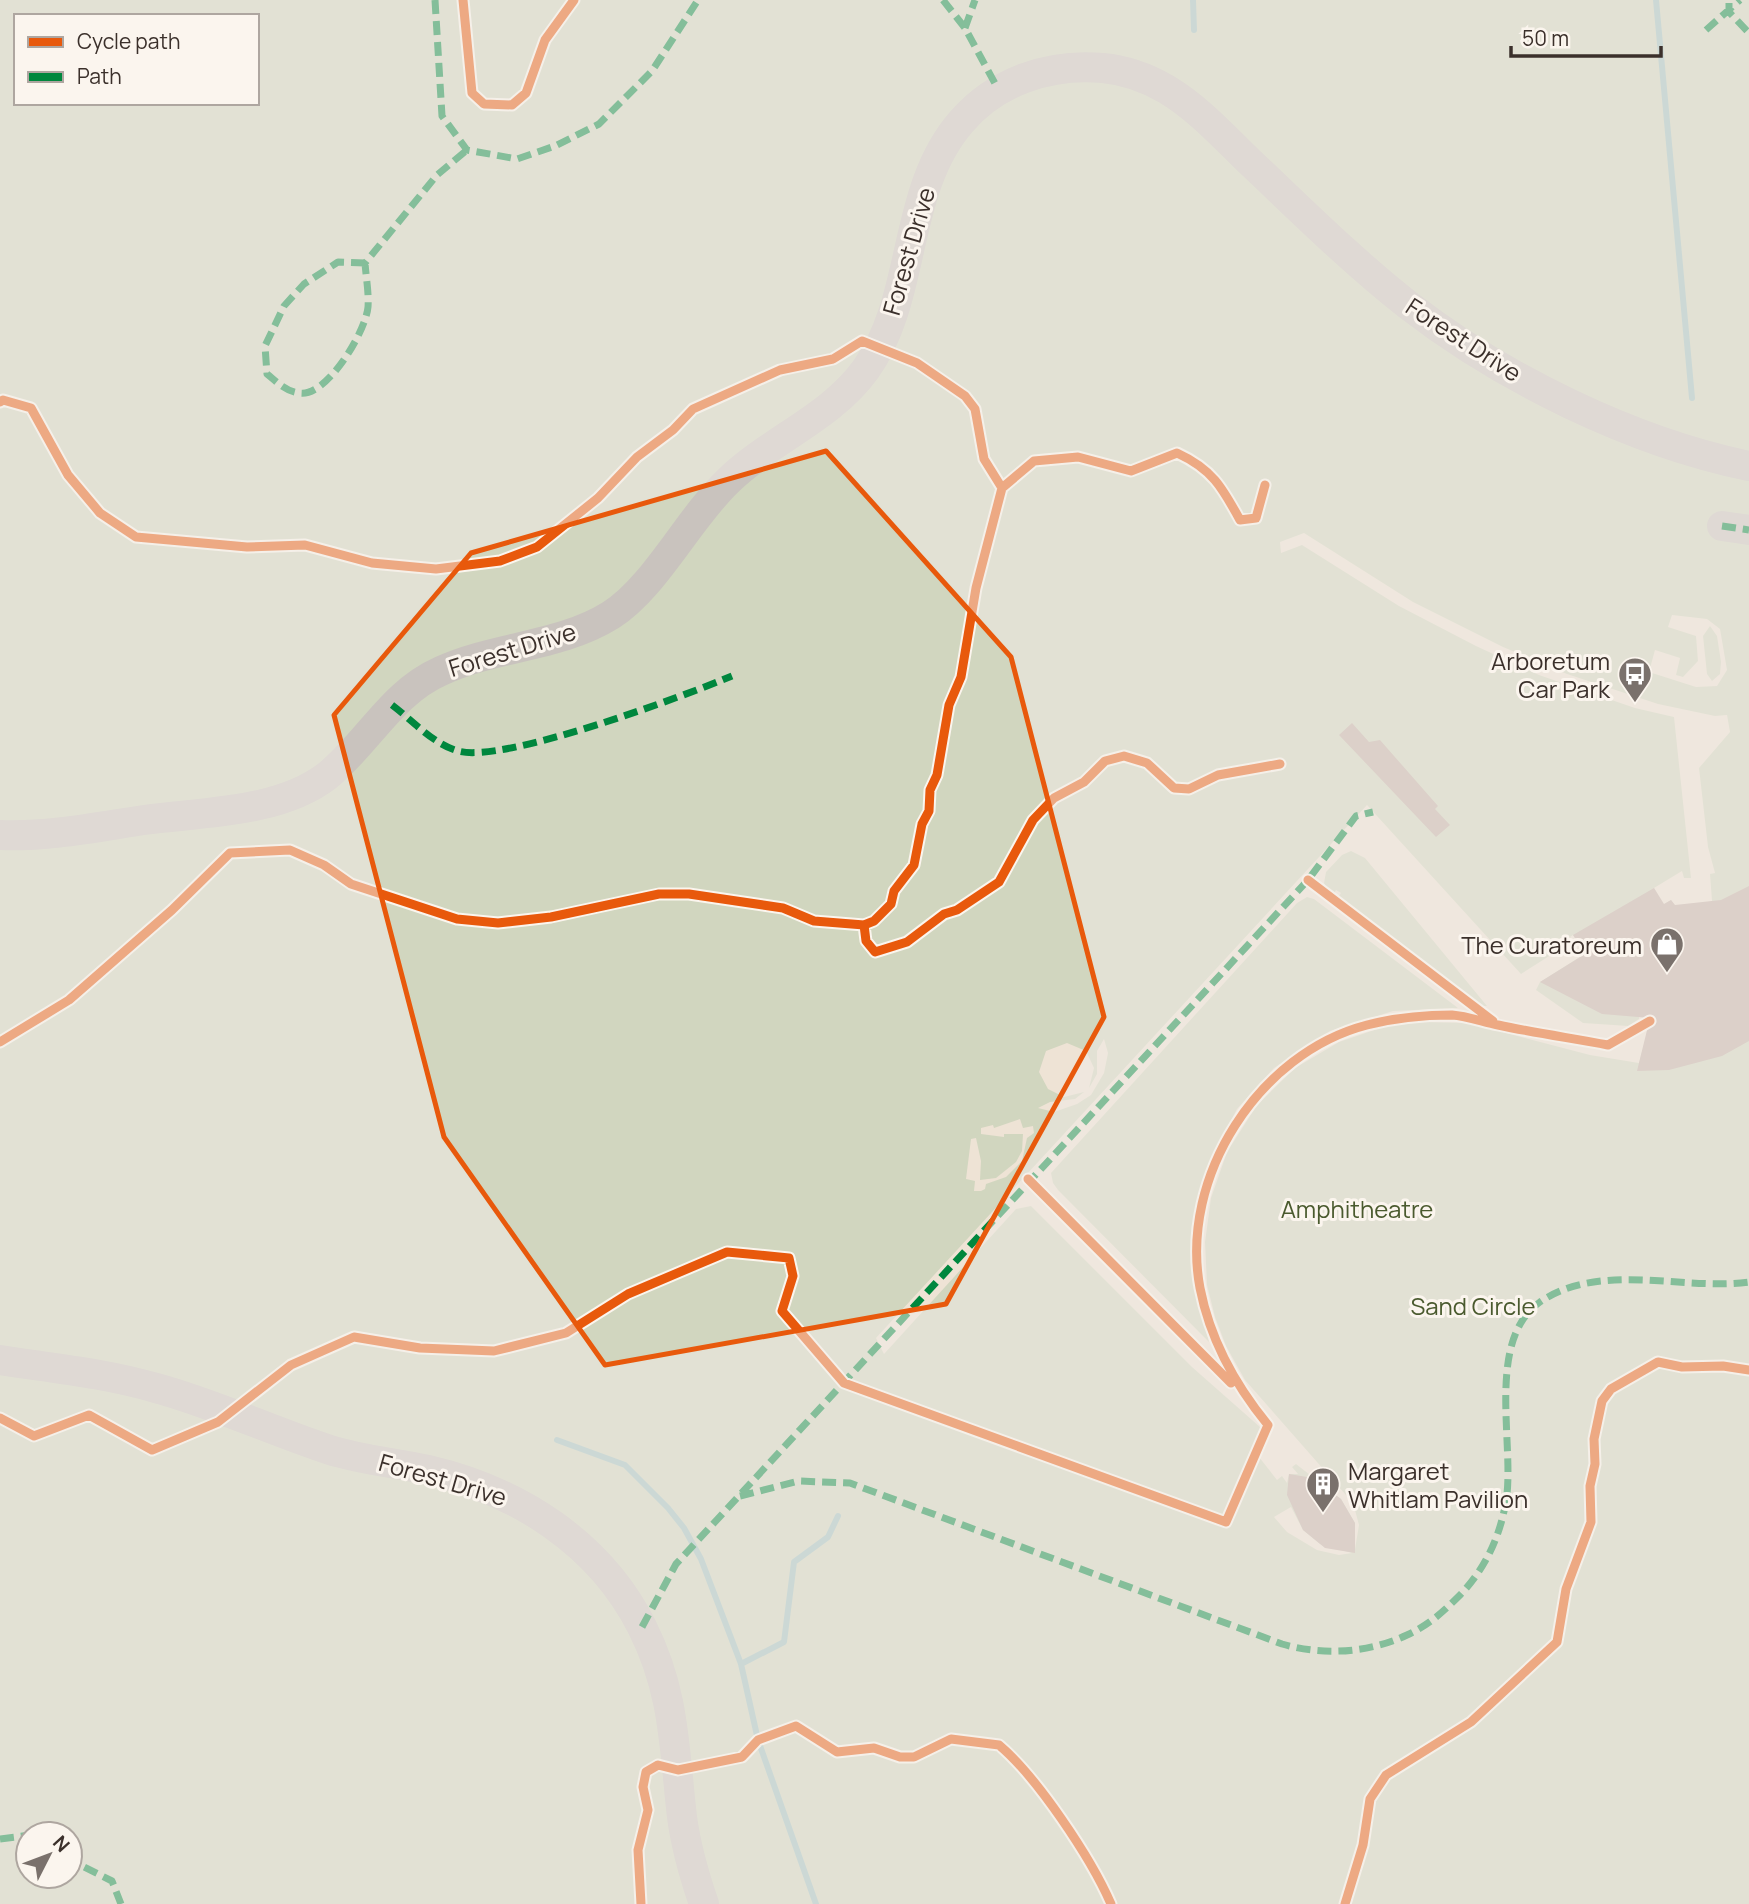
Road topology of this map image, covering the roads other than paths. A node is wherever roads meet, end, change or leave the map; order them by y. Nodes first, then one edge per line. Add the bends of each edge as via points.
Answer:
1 (1749, 466) edge
2 (0, 835) edge
3 (0, 1360) edge
4 (704, 1904) edge

1 - 2 street, Forest Drive via 1596,415 1485,357 1411,307 1347,254 1201,116 1166,90 1130,73 1100,68 1056,70 998,89 960,123 946,143 929,177 888,325 859,378 839,399 714,494 635,595 614,614 578,630 439,671 392,705 332,772 296,793 253,805 47,834
3 - 4 street, Forest Drive via 156,1388 332,1450 475,1484 518,1501 569,1536 621,1591 655,1658 670,1700 684,1831

